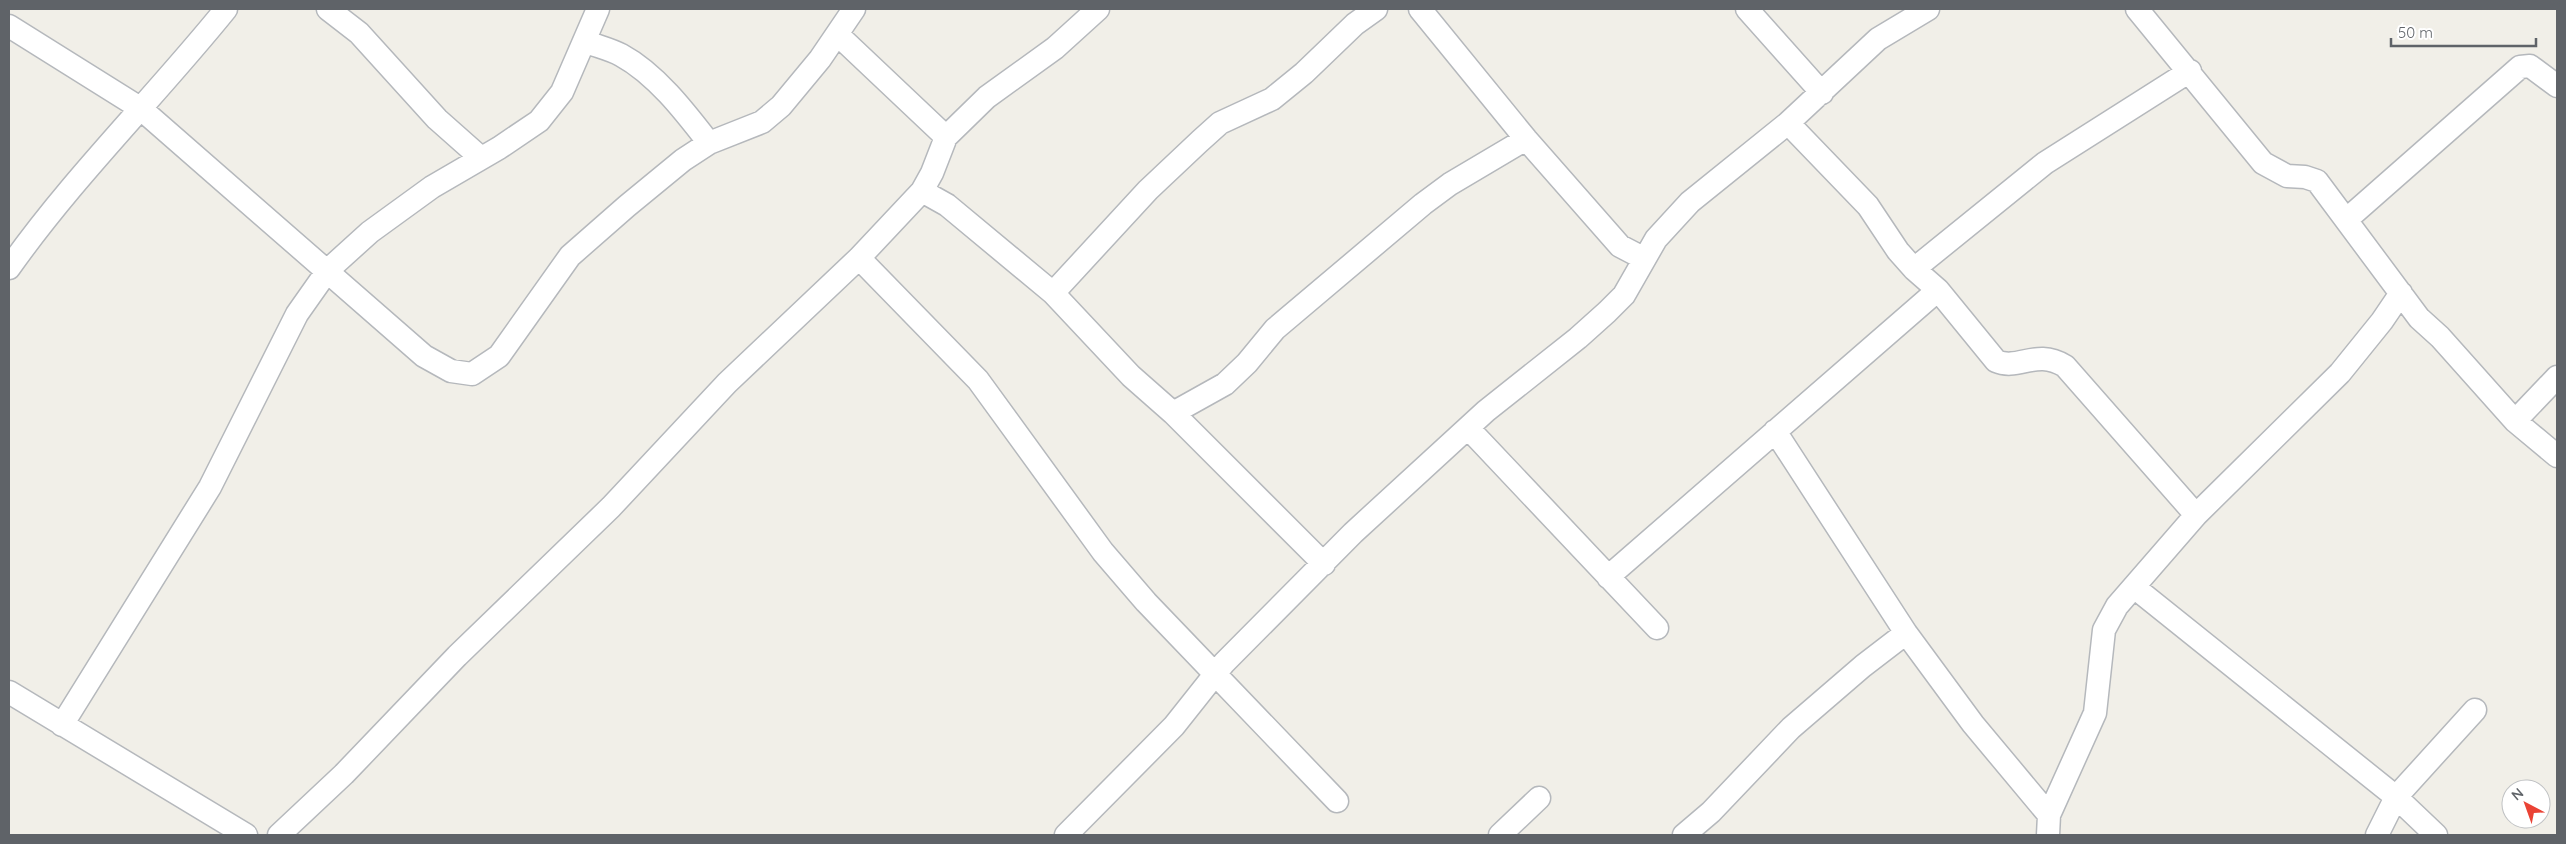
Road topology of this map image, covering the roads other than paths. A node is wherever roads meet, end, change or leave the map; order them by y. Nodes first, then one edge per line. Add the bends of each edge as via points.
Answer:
1 (226, 9) edge
2 (328, 9) edge
3 (854, 9) edge
4 (1098, 9) edge
5 (1376, 9) edge
6 (1420, 9) edge
7 (1747, 9) edge
8 (1928, 9) edge
9 (2136, 9) edge
10 (595, 10) edge
11 (9, 26) edge
12 (837, 34) junction
13 (584, 42) junction
14 (2190, 71) junction
15 (2557, 86) edge
16 (1822, 93) junction
17 (140, 108) junction
18 (1788, 123) junction
19 (946, 137) junction
20 (1526, 139) junction
21 (709, 142) junction
22 (481, 158) junction
23 (922, 191) junction
24 (2346, 220) junction
25 (859, 258) junction
26 (1643, 258) junction
27 (9, 268) edge
28 (1914, 269) junction
29 (328, 270) junction
30 (1938, 290) junction
31 (1053, 293) junction
32 (2401, 294) junction
33 (2557, 377) edge
34 (1173, 413) junction
35 (2515, 421) junction
36 (1468, 428) junction
37 (1775, 431) junction
38 (2557, 456) edge
39 (2196, 515) junction
40 (1324, 564) junction
41 (1608, 577) junction
42 (2134, 587) junction
43 (1657, 628) dead end
44 (1906, 633) junction
45 (1216, 673) junction
46 (9, 692) edge
47 (2475, 710) dead end
48 (62, 725) junction
49 (2396, 797) junction
50 (1539, 798) dead end
51 (1338, 801) dead end
52 (2049, 825) edge
53 (246, 835) edge
54 (279, 835) edge
55 (1066, 835) edge
56 (1500, 835) edge
57 (1684, 835) edge
58 (2377, 835) edge
59 (2436, 835) edge

1 - 17 street
2 - 22 street via 359,33 437,119
3 - 12 street
4 - 19 street via 1055,48 987,97
5 - 31 street via 1272,99 1220,124 1206,135 1148,190
6 - 20 street
7 - 16 street
8 - 16 street via 1878,39
9 - 14 street
10 - 13 street
11 - 17 street
12 - 19 street
12 - 21 street via 781,106 762,122
13 - 21 street via 621,55 651,78 677,102
13 - 22 street via 562,92 539,121
14 - 24 street via 2263,163 2288,176 2316,181
14 - 28 street via 2045,163
15 - 24 street via 2530,66 2520,67
16 - 18 street
17 - 27 street via 63,196
17 - 29 street
18 - 26 street via 1690,202
18 - 28 street via 1868,206
19 - 23 street
20 - 26 street via 1620,246
20 - 34 street via 1450,184 1423,204 1275,329 1225,384
21 - 29 street via 570,256 498,356 472,374 451,370 424,356
22 - 29 street via 432,187 378,226
23 - 25 street
23 - 31 street via 947,205
24 - 32 street
25 - 45 street via 978,380 1103,552 1146,602
25 - 54 street via 727,384 611,507
26 - 36 street via 1624,295 1608,312
28 - 30 street
29 - 48 street via 297,314 210,487
30 - 37 street
30 - 39 street via 1996,361 2005,365 2038,358 2055,360 2065,366
31 - 34 street via 1131,376
32 - 35 street via 2419,318
32 - 39 street via 2340,373
33 - 35 street
34 - 40 street
35 - 38 street
36 - 40 street via 1392,495
36 - 41 street
37 - 41 street
37 - 44 street
39 - 42 street
40 - 45 street
41 - 43 street
42 - 49 street
42 - 52 street via 2117,606 2104,630 2095,713
44 - 52 street
44 - 57 street via 1785,734 1711,812
45 - 51 street
45 - 55 street via 1174,726
46 - 48 street
47 - 49 street
48 - 53 street
49 - 58 street
49 - 59 street
50 - 56 street

